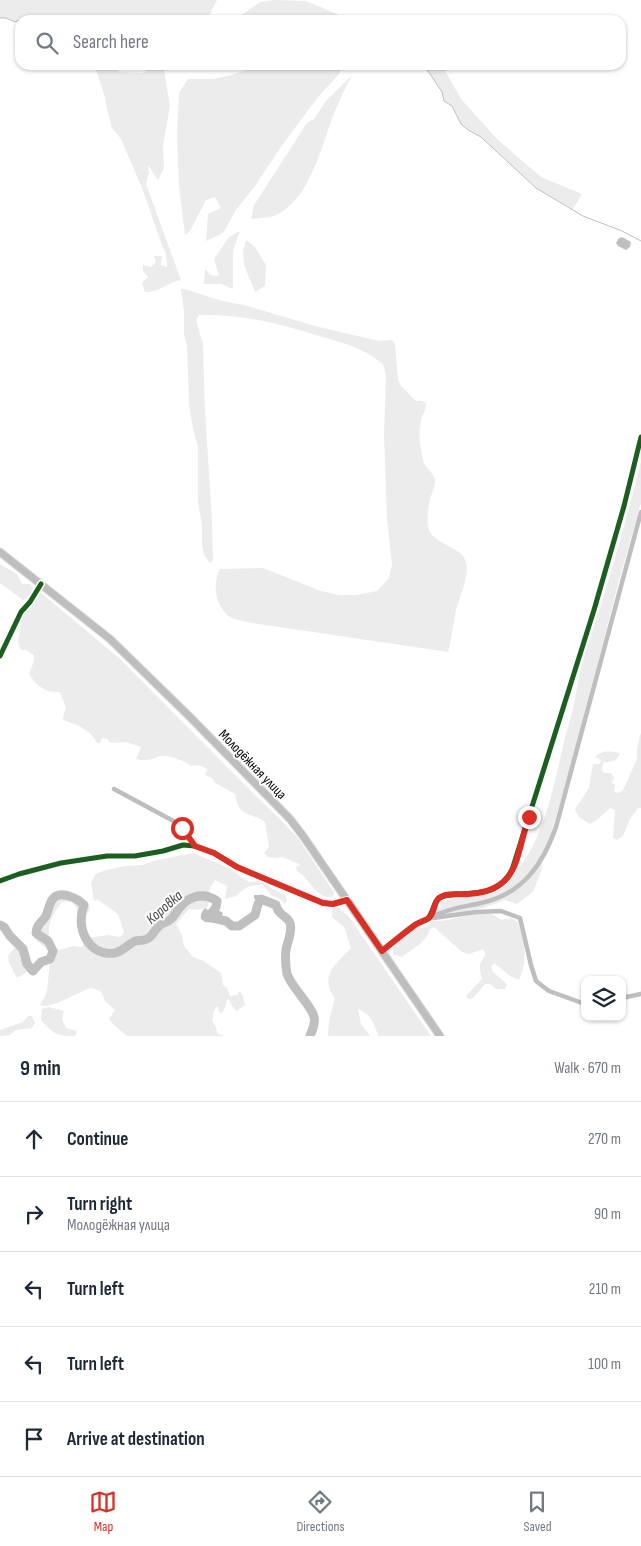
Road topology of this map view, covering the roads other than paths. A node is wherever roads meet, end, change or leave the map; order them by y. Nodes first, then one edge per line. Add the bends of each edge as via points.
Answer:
1 (641, 437) edge
2 (641, 512) edge
3 (0, 552) edge
4 (41, 584) junction
5 (0, 656) edge
6 (114, 789) dead end
7 (195, 846) junction
8 (0, 881) edge
9 (347, 900) junction
10 (426, 919) junction
11 (382, 951) junction
12 (641, 994) edge
13 (626, 997) edge
14 (581, 1003) edge
15 (440, 1036) edge

1 - 10 street via 594,610 512,870 503,884 495,888 476,894 441,896
2 - 10 street via 556,827 540,864 528,878 498,898
3 - 4 main road, Молодёжная улица
4 - 5 street via 21,612
4 - 9 main road, Молодёжная улица via 110,639 290,819
6 - 7 street via 179,824
7 - 8 street via 61,863
7 - 9 street via 323,903
9 - 11 main road, Молодёжная улица
10 - 11 street
10 - 14 street via 501,911 520,918 536,980 549,991
11 - 15 main road, Молодёжная улица
12 - 13 street

